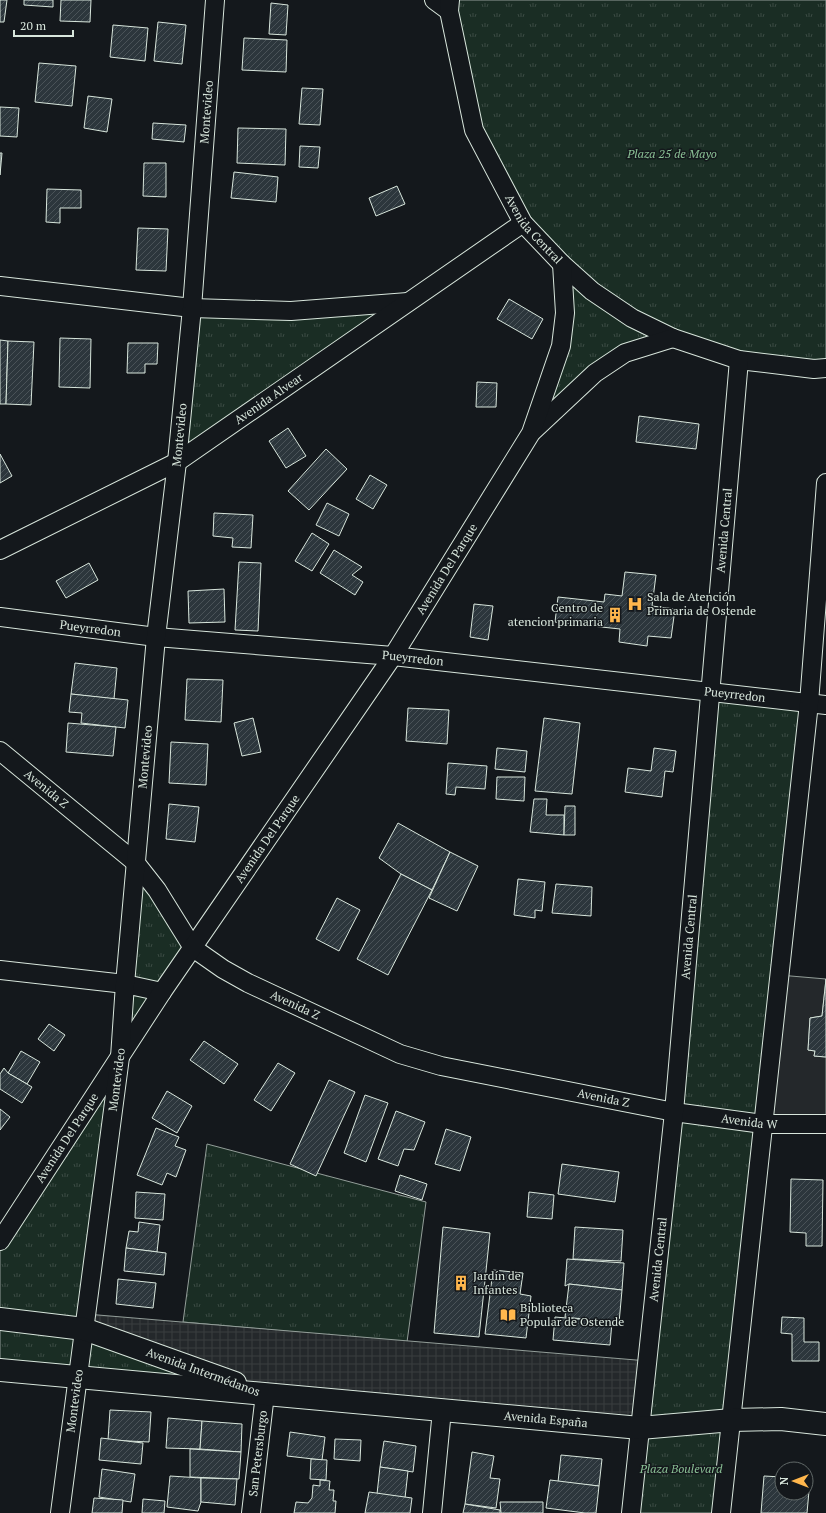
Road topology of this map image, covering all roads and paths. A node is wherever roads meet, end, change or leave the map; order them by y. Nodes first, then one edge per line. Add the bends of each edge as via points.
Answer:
1 (215, 0) edge
2 (434, 0) edge
3 (450, 5) edge
4 (523, 223) junction
5 (562, 264) junction
6 (0, 286) edge
7 (409, 302) junction
8 (192, 308) junction
9 (673, 338) junction
10 (739, 360) junction
11 (826, 368) edge
12 (531, 433) junction
13 (177, 462) junction
14 (826, 483) edge
15 (0, 550) edge
16 (0, 617) edge
17 (156, 637) junction
18 (393, 656) junction
19 (710, 692) junction
20 (818, 704) edge
21 (0, 751) edge
22 (136, 862) junction
23 (193, 948) junction
24 (0, 970) edge
25 (125, 984) junction
26 (162, 992) junction
27 (120, 1057) junction
28 (674, 1112) junction
29 (763, 1124) junction
30 (826, 1124) edge
31 (0, 1242) edge
32 (0, 1319) edge
33 (84, 1329) junction
34 (0, 1370) edge
35 (77, 1378) junction
36 (265, 1394) junction
37 (442, 1410) junction
38 (732, 1420) junction
39 (826, 1424) edge
40 (640, 1428) junction
41 (60, 1513) edge
42 (251, 1513) edge
43 (432, 1513) edge
44 (631, 1513) edge
45 (722, 1513) edge

1 - 8 street, Montevideo
2 - 3 street
3 - 4 street, Avenida Central via 474,130
4 - 5 street, Avenida Central
4 - 7 street, Avenida Alvear
5 - 9 street, Avenida Central via 592,291 627,314
5 - 12 street, Avenida Del Parque via 565,313 561,346
6 - 8 street
7 - 8 street via 291,311
7 - 13 street, Avenida Alvear
8 - 13 street, Montevideo
9 - 10 street, Avenida Central
9 - 12 street, Avenida Del Parque via 624,353 595,373
10 - 11 street, Avenida Central via 814,369
10 - 19 street, Avenida Central
12 - 18 street, Avenida Del Parque
13 - 15 street, Avenida Alvear
13 - 17 street, Montevideo
14 - 20 street
16 - 17 street, Pueyrredon
17 - 18 street, Pueyrredon
17 - 22 street, Montevideo
18 - 19 street, Pueyrredon
18 - 23 street, Avenida Del Parque
19 - 20 street, Pueyrredon
19 - 28 street, Avenida Central
20 - 29 street
21 - 22 street, Avenida Z
22 - 23 street, Avenida Z via 158,890
22 - 25 street, Montevideo
23 - 26 street, Avenida Del Parque
23 - 28 street, Avenida Z via 248,983 400,1054 441,1066
24 - 25 street
25 - 26 street
25 - 27 street, Montevideo
26 - 27 street, Avenida Del Parque
27 - 31 street, Avenida Del Parque
27 - 33 street, Montevideo
28 - 29 street, Avenida W
28 - 40 street, Avenida Central
29 - 30 street, Avenida W
29 - 38 street
32 - 33 main road, Avenida Intermédanos
33 - 35 street, Montevideo
33 - 36 main road, Avenida Intermédanos
34 - 35 main road, Avenida Intermédanos
35 - 36 main road, Avenida Intermédanos
35 - 41 street, Montevideo
36 - 37 main road, Avenida España
36 - 42 street, San Petersburgo
37 - 40 main road, Avenida España
37 - 43 street
38 - 39 main road, Avenida España via 781,1419
38 - 40 main road, Avenida España
38 - 45 street
40 - 44 street, Avenida Central

